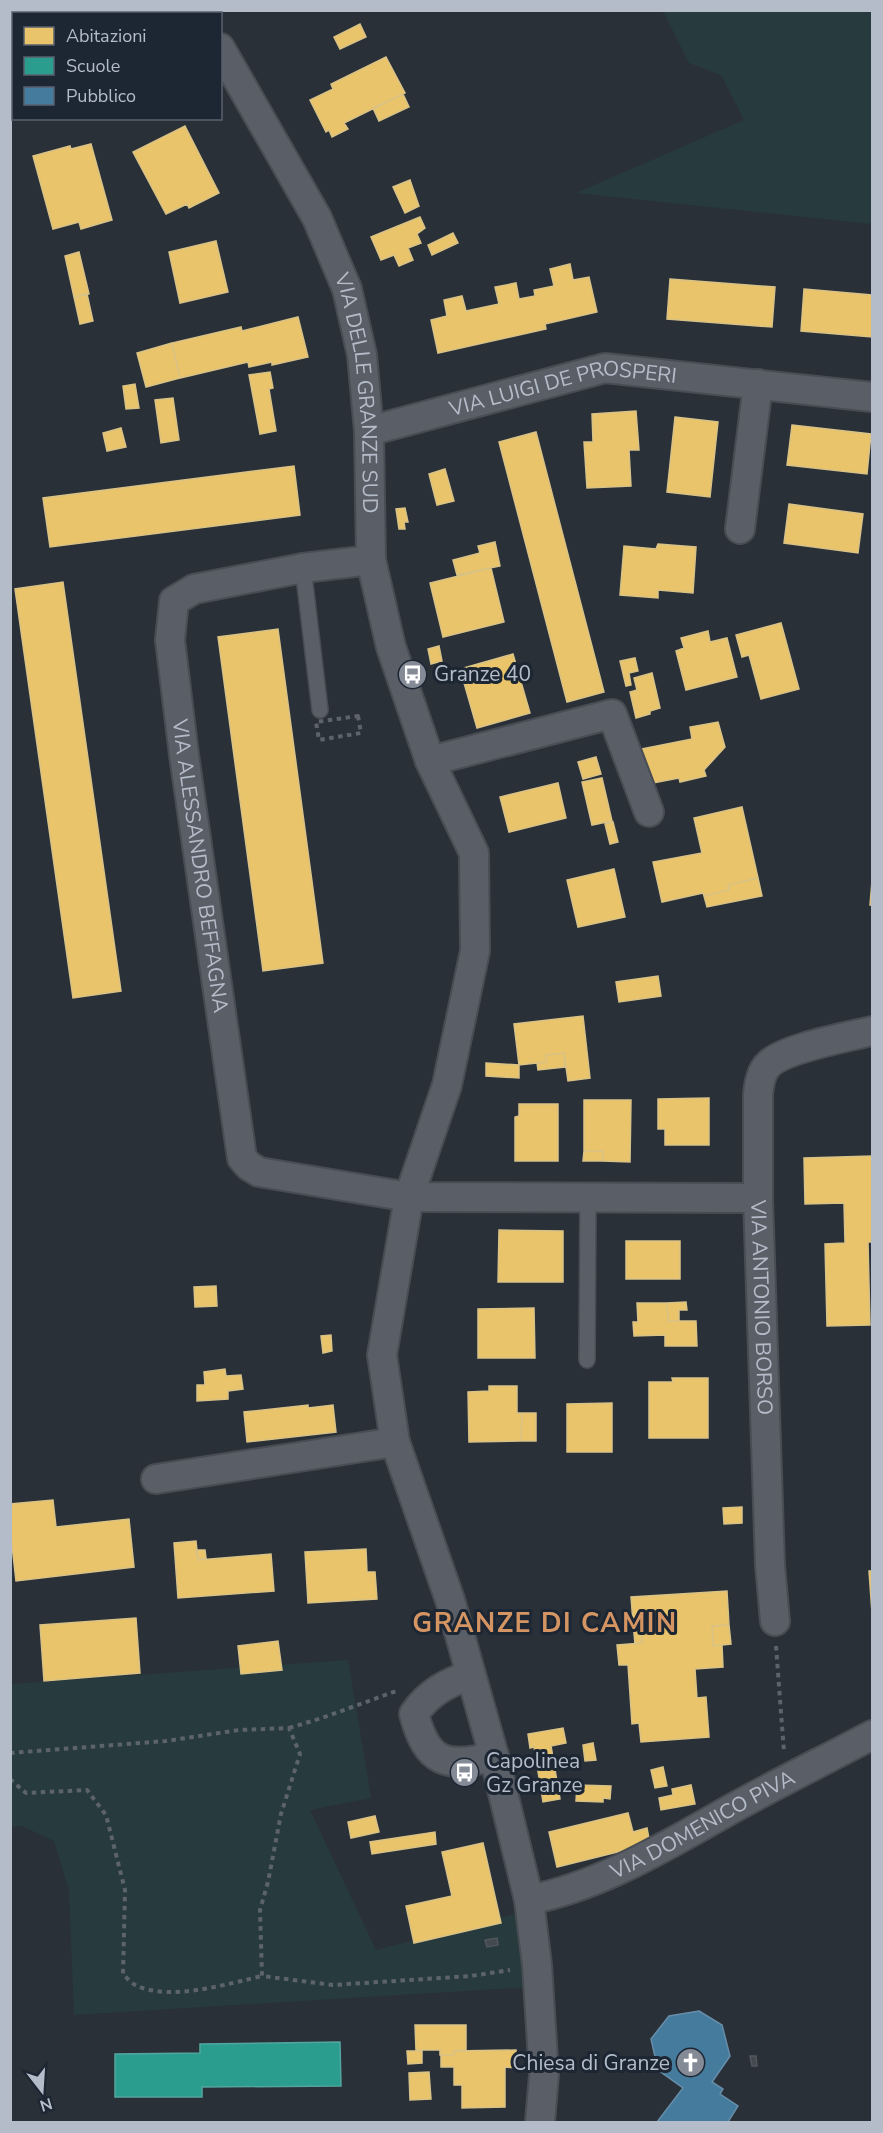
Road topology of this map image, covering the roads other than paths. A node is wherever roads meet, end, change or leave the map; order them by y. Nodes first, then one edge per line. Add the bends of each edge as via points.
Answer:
1 (222, 52) edge
2 (758, 384) junction
3 (873, 397) edge
4 (369, 430) junction
5 (740, 529) dead end
6 (371, 560) junction
7 (303, 568) junction
8 (320, 710) dead end
9 (430, 761) junction
10 (649, 812) dead end
11 (873, 1030) edge
12 (409, 1197) junction
13 (588, 1198) junction
14 (758, 1198) junction
15 (587, 1360) dead end
16 (395, 1442) junction
17 (156, 1479) dead end
18 (775, 1621) road end
19 (470, 1675) junction
20 (873, 1735) edge
21 (494, 1756) junction
22 (529, 1900) junction
23 (540, 2122) edge

1 - 4 street, VIA DELLE GRANZE SUD via 317,219 347,289 362,355
2 - 3 street, VIA LUIGI DE PROSPERI
2 - 4 street, VIA LUIGI DE PROSPERI via 605,368
2 - 5 street
4 - 6 street, VIA DELLE GRANZE SUD
6 - 7 street, VIA ALESSANDRO BEFFAGNA
6 - 9 street, VIA DELLE GRANZE SUD via 391,647
7 - 8 lane
7 - 12 street, VIA ALESSANDRO BEFFAGNA via 194,589 174,601 170,639 242,1158 259,1172
9 - 10 street via 612,714
9 - 12 street, VIA DELLE GRANZE SUD via 474,853 475,951 447,1085
11 - 14 street via 780,1055 767,1065 758,1095
12 - 13 street, VIA ANTONIO BORSO
12 - 16 street, VIA DELLE GRANZE SUD via 382,1355
13 - 14 street, VIA ANTONIO BORSO
13 - 15 lane
14 - 18 street, VIA ANTONIO BORSO
16 - 17 street
16 - 19 street, VIA DELLE GRANZE SUD via 450,1600
19 - 21 street, VIA DELLE GRANZE SUD
19 - 21 street via 451,1682 423,1702 414,1714 420,1736 433,1755 451,1761 469,1762
20 - 22 street, VIA DOMENICO PIVA via 626,1868 556,1895
21 - 22 street, VIA DELLE GRANZE SUD
22 - 23 street, VIA DELLE GRANZE SUD via 544,2075

